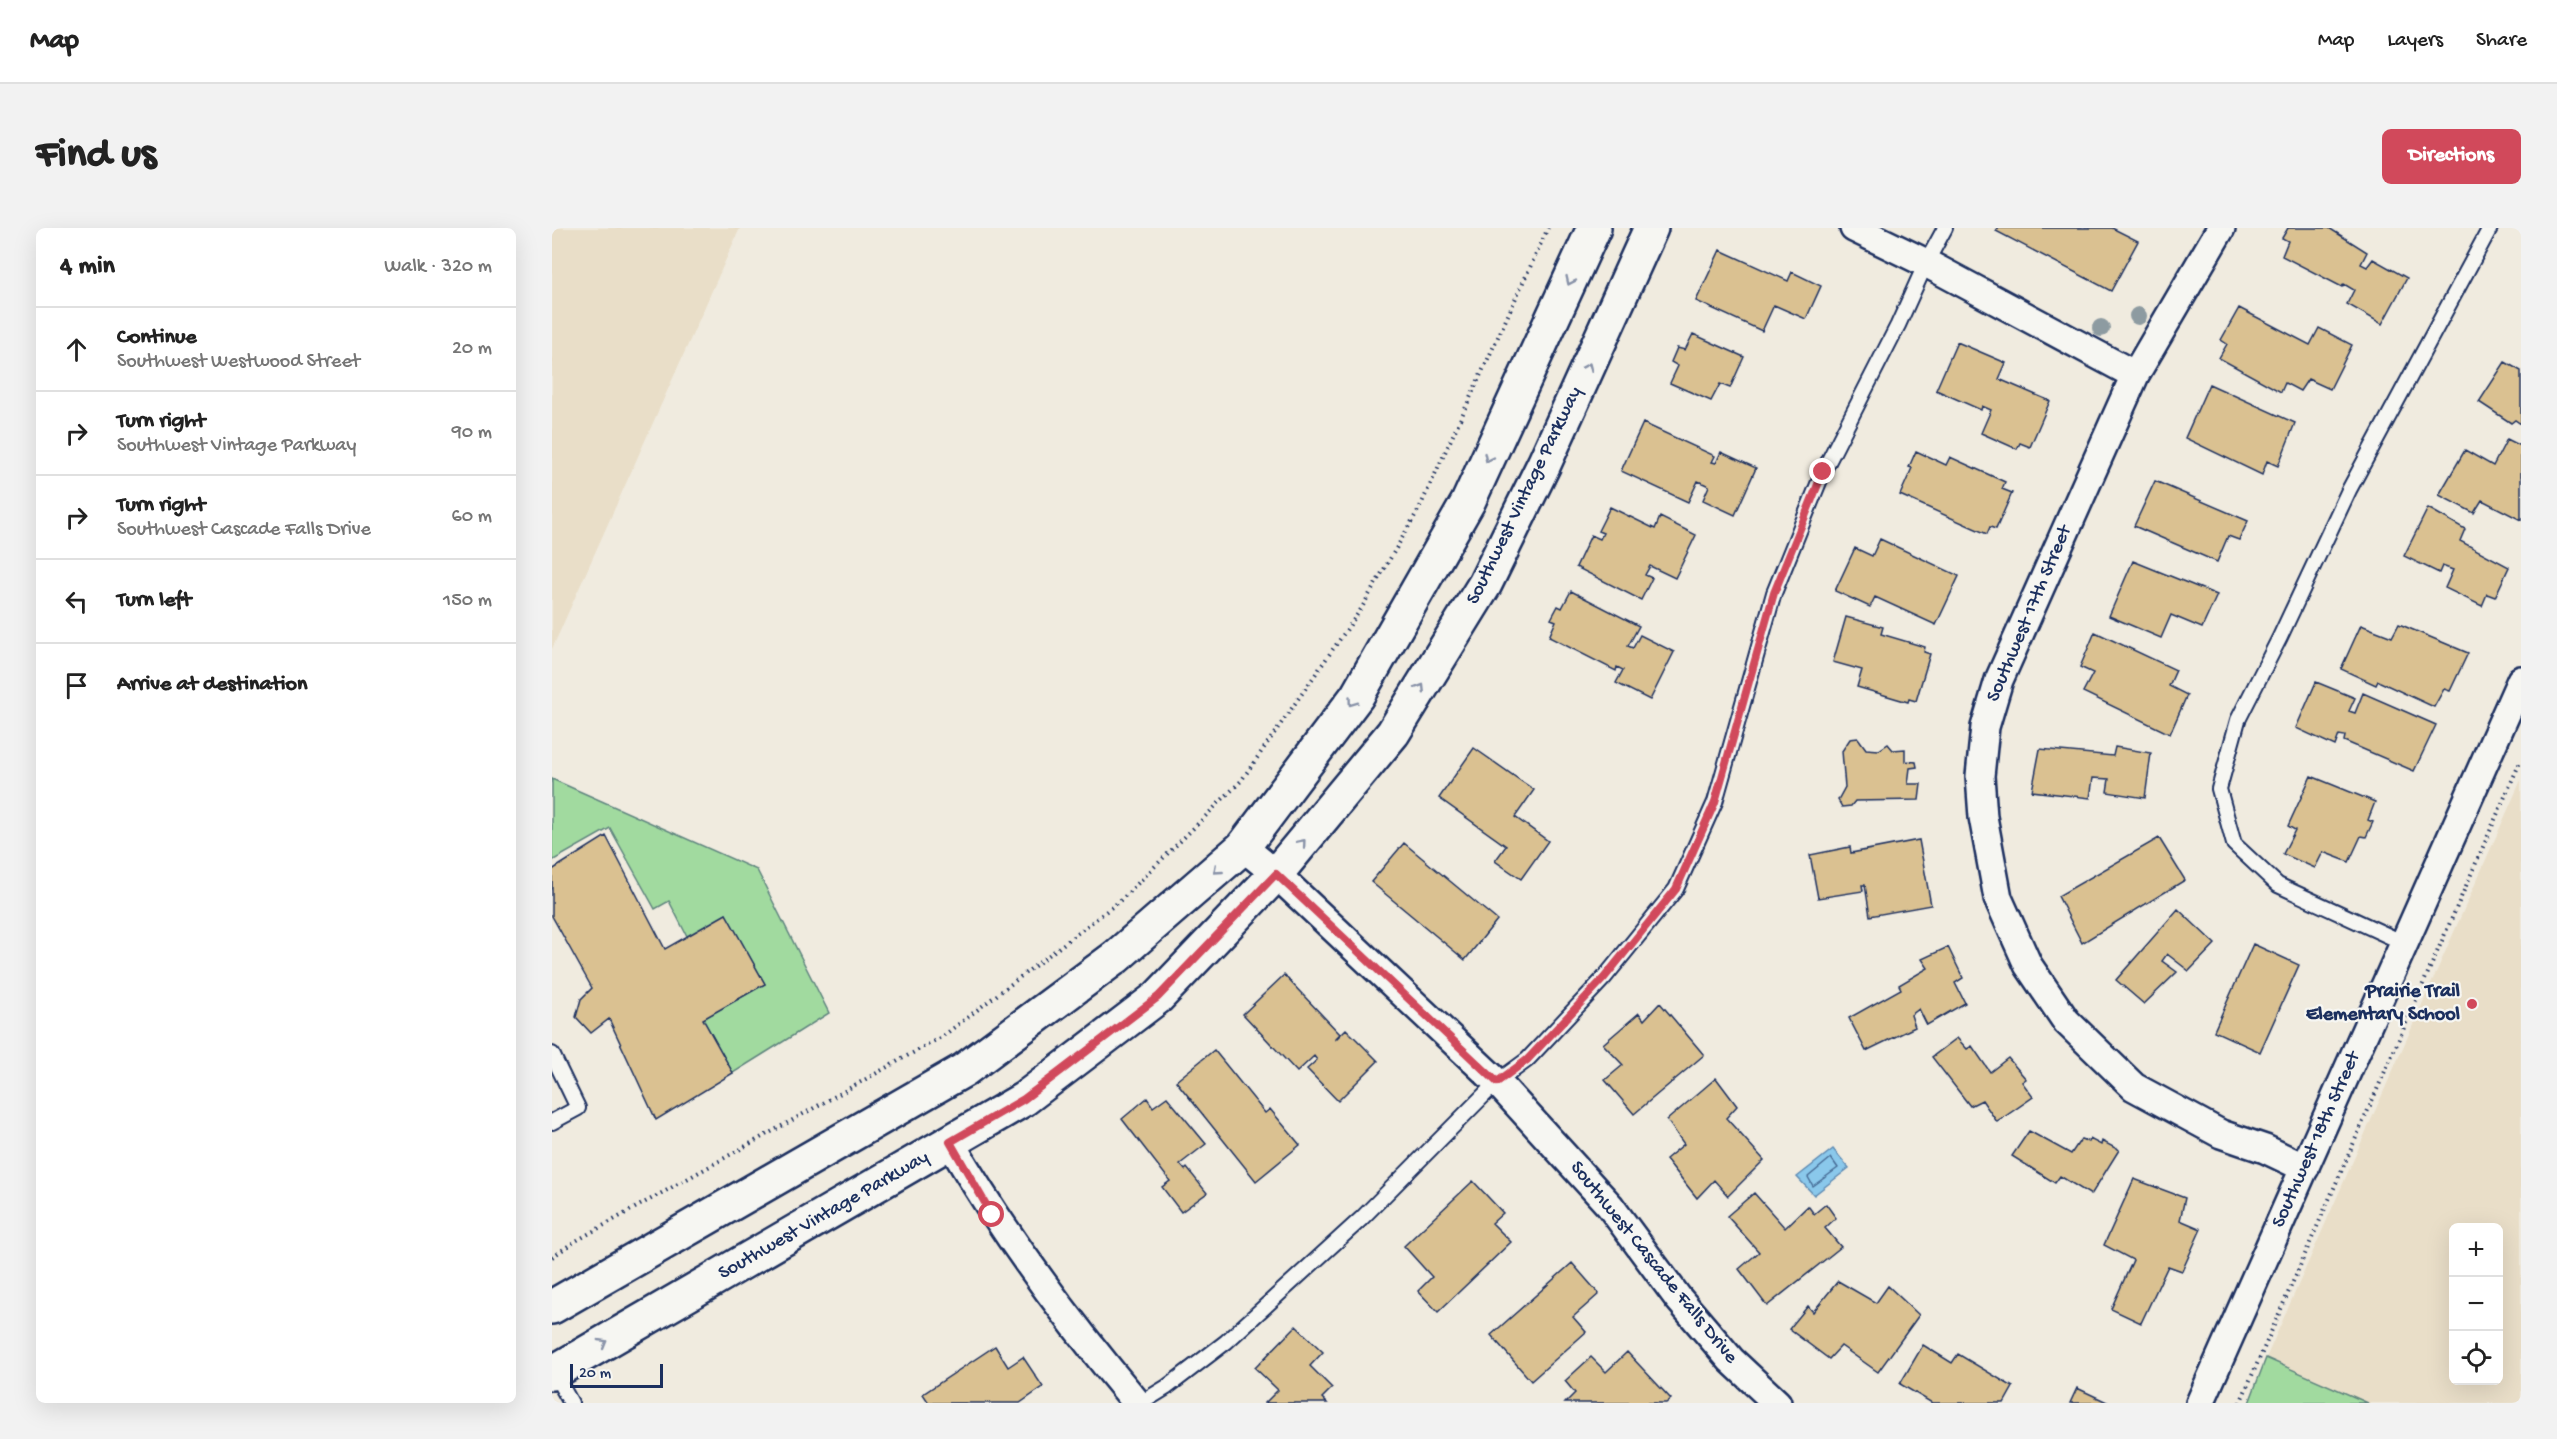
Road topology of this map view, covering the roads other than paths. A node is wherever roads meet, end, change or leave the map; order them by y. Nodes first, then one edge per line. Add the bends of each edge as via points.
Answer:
1 (1594, 228) edge
2 (1651, 228) edge
3 (1854, 228) edge
4 (1945, 228) edge
5 (2221, 228) edge
6 (2490, 228) edge
7 (1926, 263) junction
8 (2135, 375) junction
9 (2521, 680) edge
10 (1243, 847) junction
11 (1276, 874) junction
12 (2404, 943) junction
13 (552, 1054) edge
14 (1497, 1082) junction
15 (552, 1122) edge
16 (950, 1142) junction
17 (2305, 1168) junction
18 (552, 1307) edge
19 (552, 1371) edge
20 (572, 1403) edge
21 (1139, 1403) edge
22 (1778, 1403) edge
23 (2200, 1403) edge

1 -> 10 street via 1462,512 1357,696
11 -> 2 street, Southwest Vintage Parkway via 1393,733 1485,584
3 - 7 street
4 - 7 lane
5 - 8 street, Southwest 17th Street
6 - 12 lane via 2349,490 2238,720 2219,789 2234,844 2278,885
7 - 8 street
7 - 14 lane via 1823,472 1774,593 1715,802 1676,889 1596,986 1527,1060
8 - 17 street, Southwest 17th Street via 1998,680 1985,727 1980,776 1983,817 1998,898 2028,965 2066,1021 2134,1087 2221,1134
9 - 12 street, Southwest 18th Street
10 - 11 street, Southwest Cascade Falls Drive
10 -> 18 street via 1116,957 964,1070
11 - 14 street, Southwest Cascade Falls Drive
11 - 16 street, Southwest Vintage Parkway via 1158,997 1024,1099
12 - 17 street, Southwest 18th Street
13 - 15 lane via 578,1108
14 - 21 lane via 1361,1219 1226,1342
14 - 22 street, Southwest Cascade Falls Drive via 1610,1206 1678,1298 1731,1360
19 -> 16 street, Southwest Vintage Parkway
16 - 21 street via 992,1215 1092,1348
17 - 23 street, Southwest 18th Street
19 - 20 lane

